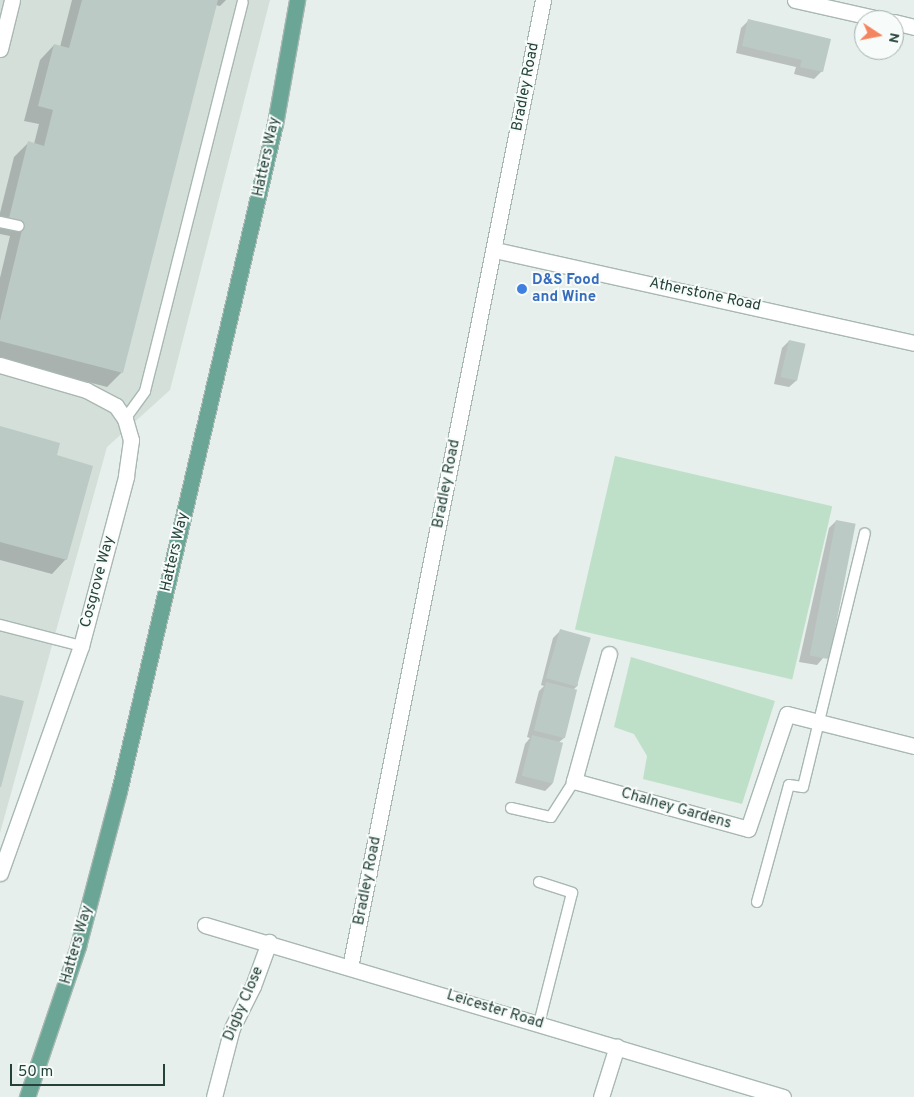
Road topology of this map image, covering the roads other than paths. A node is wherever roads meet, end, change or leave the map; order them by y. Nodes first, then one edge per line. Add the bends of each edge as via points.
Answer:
1 (12, 0) edge
2 (297, 0) edge
3 (542, 0) edge
4 (795, 0) edge
5 (243, 2) dead end
6 (854, 13) edge
7 (0, 49) edge
8 (0, 222) edge
9 (19, 226) dead end
10 (495, 250) junction
11 (914, 343) edge
12 (0, 365) edge
13 (125, 419) junction
14 (865, 533) dead end
15 (0, 625) edge
16 (81, 646) junction
17 (608, 654) dead end
18 (818, 720) junction
19 (914, 746) edge
20 (574, 781) junction
21 (511, 808) dead end
22 (0, 873) edge
23 (539, 882) dead end
24 (757, 902) dead end
25 (205, 925) dead end
26 (269, 942) junction
27 (350, 968) junction
28 (539, 1023) junction
29 (616, 1046) junction
30 (27, 1097) edge
31 (214, 1097) edge
32 (601, 1097) edge
33 (783, 1097) edge

1 - 7 street
2 - 30 main road, Hatters Way via 271,142 119,791 78,946
3 - 10 street, Bradley Road
4 - 6 street
5 - 13 lane via 145,391
8 - 9 lane
10 - 11 street, Atherstone Road
10 - 27 street, Bradley Road
12 - 13 street via 86,390 116,406
13 - 16 street, Cosgrove Way via 130,440 126,477
14 - 18 lane
15 - 16 lane
16 - 22 street, Cosgrove Way
17 - 20 street
18 - 19 street, Chalney Gardens
18 - 20 street, Chalney Gardens via 787,714 748,830
18 - 24 lane via 803,787 788,785
20 - 21 lane via 551,817
23 - 28 lane via 572,894
25 - 26 street, Leicester Road
26 - 27 street, Leicester Road
26 - 31 street, Digby Close via 253,986 232,1028
27 - 28 street, Leicester Road
28 - 29 street, Leicester Road
29 - 32 street
29 - 33 street, Leicester Road

